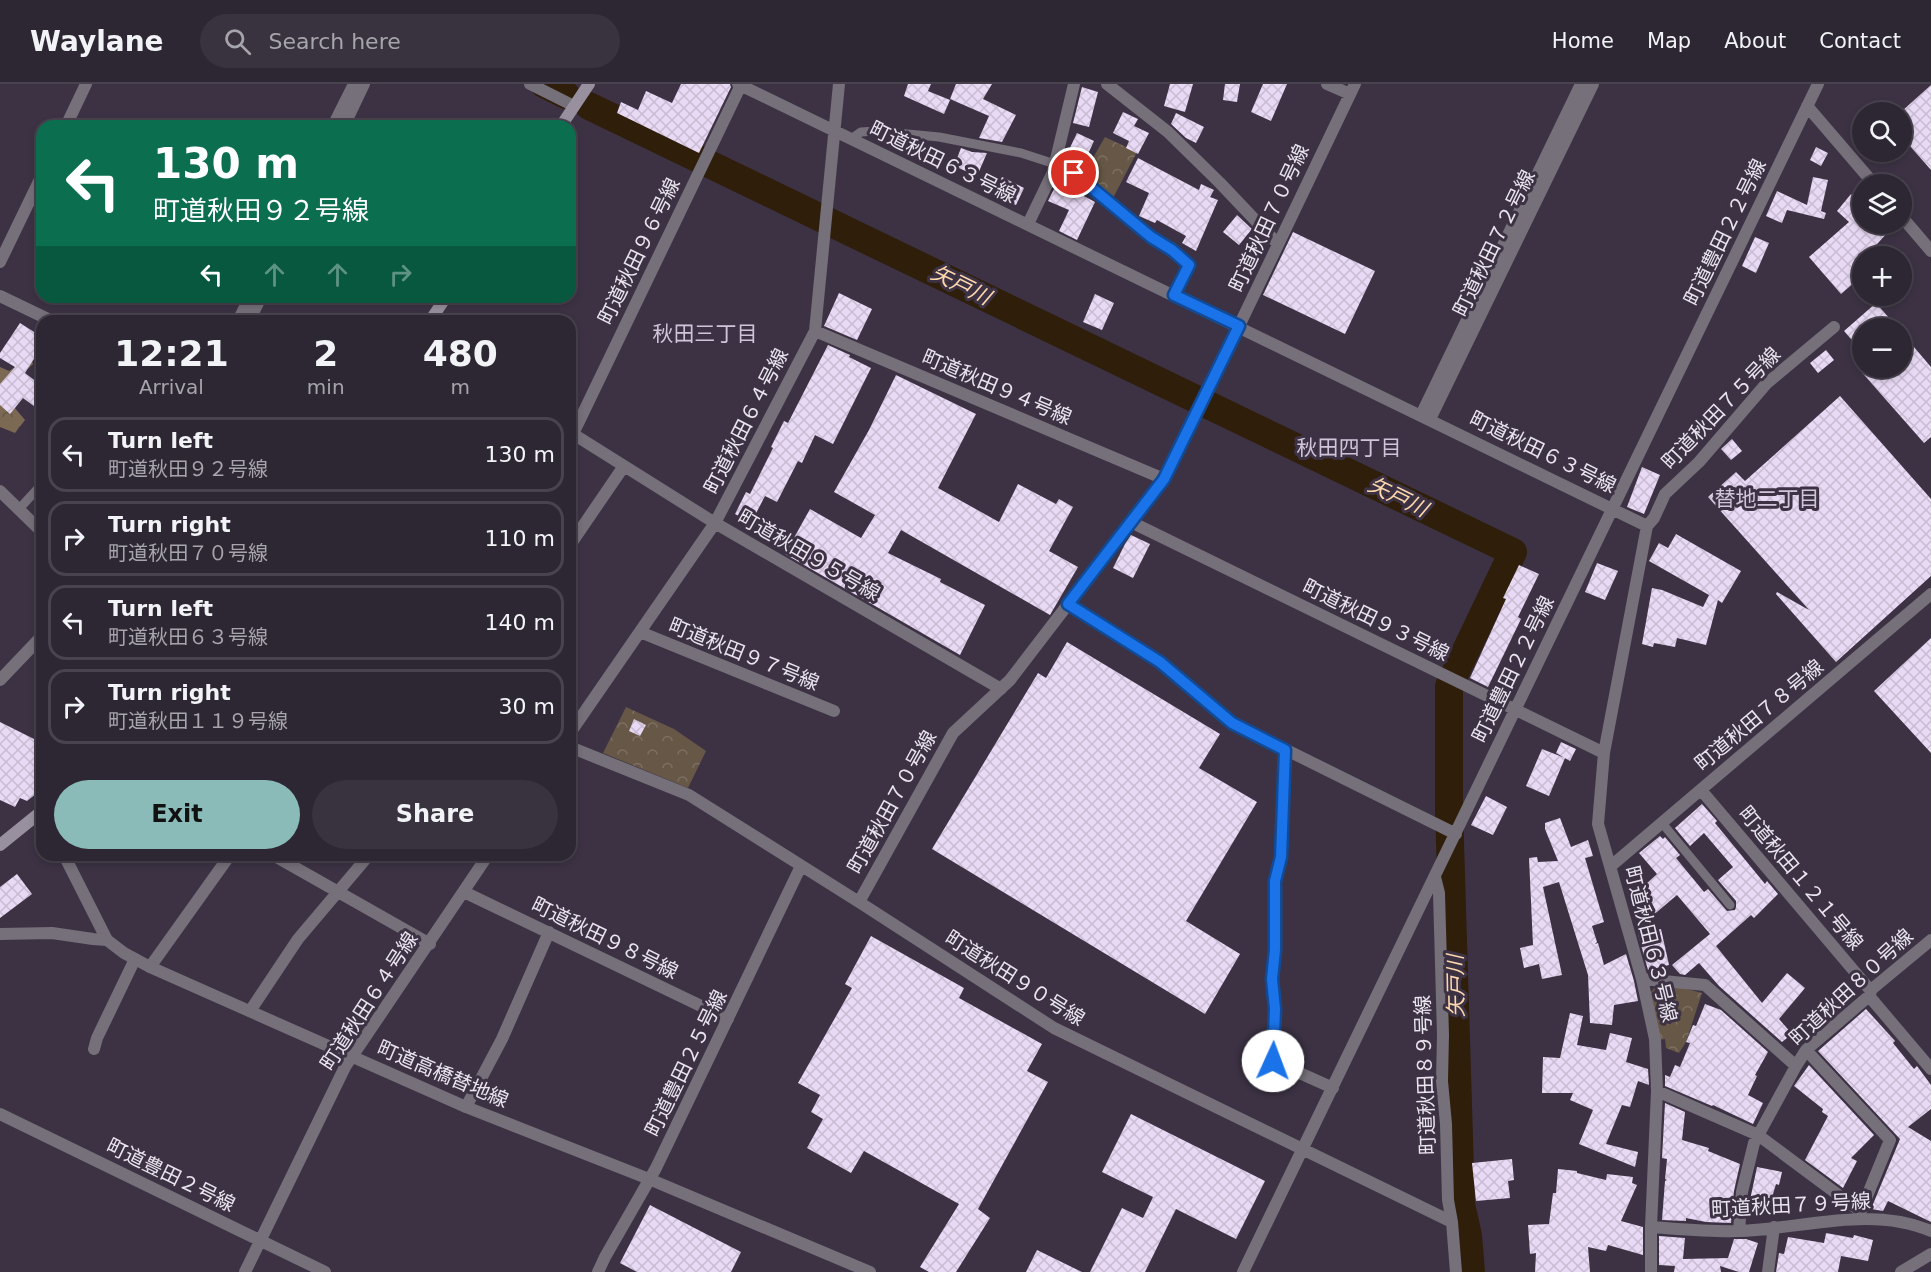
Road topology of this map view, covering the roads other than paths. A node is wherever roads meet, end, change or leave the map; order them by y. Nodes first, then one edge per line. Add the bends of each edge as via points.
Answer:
1 (86, 84) edge
2 (354, 84) edge
3 (364, 84) edge
4 (530, 84) edge
5 (589, 84) edge
6 (839, 84) edge
7 (1074, 84) edge
8 (1107, 84) edge
9 (1327, 84) edge
10 (1581, 84) edge
11 (1593, 84) edge
12 (1818, 84) edge
13 (740, 85) edge
14 (1352, 89) edge
15 (574, 106) junction
16 (1807, 106) junction
17 (69, 120) edge
18 (336, 120) edge
19 (347, 120) edge
20 (565, 120) edge
21 (834, 130) junction
22 (851, 139) junction
23 (1055, 163) junction
24 (1865, 174) edge
25 (36, 187) edge
26 (1028, 224) junction
27 (1912, 229) edge
28 (1278, 244) junction
29 (1931, 251) edge
30 (0, 262) edge
31 (1174, 295) junction
32 (0, 296) edge
33 (40, 315) edge
34 (1239, 326) junction
35 (1834, 327) dead end
36 (815, 330) junction
37 (1425, 417) junction
38 (576, 425) edge
39 (576, 436) edge
40 (624, 466) junction
41 (1164, 479) junction
42 (36, 491) edge
43 (0, 492) edge
44 (1612, 507) junction
45 (19, 509) junction
46 (1131, 522) junction
47 (576, 523) edge
48 (716, 523) junction
49 (36, 526) edge
50 (582, 526) junction
51 (1647, 526) junction
52 (576, 536) edge
53 (1931, 594) edge
54 (1068, 604) junction
55 (640, 632) junction
56 (36, 642) edge
57 (0, 680) edge
58 (1001, 689) junction
59 (1515, 710) junction
60 (834, 711) dead end
61 (576, 724) edge
62 (576, 749) edge
63 (1285, 750) junction
64 (1604, 753) junction
65 (1701, 790) junction
66 (36, 817) edge
67 (1662, 823) junction
68 (1456, 834) junction
69 (0, 845) edge
70 (67, 861) edge
71 (226, 861) edge
72 (284, 861) edge
73 (364, 861) edge
74 (484, 861) edge
75 (801, 866) junction
76 (1611, 866) junction
77 (1435, 877) junction
78 (338, 892) junction
79 (464, 892) junction
80 (860, 902) junction
81 (1730, 905) dead end
82 (549, 932) junction
83 (0, 934) edge
84 (107, 940) junction
85 (1931, 940) edge
86 (430, 944) junction
87 (135, 960) junction
88 (150, 967) junction
89 (1642, 979) junction
90 (1870, 993) junction
91 (250, 1011) junction
92 (728, 1019) junction
93 (94, 1049) dead end
94 (1806, 1050) junction
95 (352, 1056) junction
96 (1796, 1066) junction
97 (1931, 1069) edge
98 (1332, 1088) junction
99 (1657, 1091) junction
100 (466, 1107) junction
101 (1, 1118) edge
102 (1758, 1135) junction
103 (1302, 1150) junction
104 (649, 1179) junction
105 (1859, 1215) junction
106 (1452, 1222) junction
107 (1651, 1227) junction
108 (1774, 1227) junction
109 (1739, 1231) junction
110 (1931, 1231) edge
111 (261, 1240) junction
112 (1931, 1254) edge
113 (245, 1272) edge
114 (325, 1272) edge
115 (598, 1272) edge
116 (870, 1272) edge
117 (1243, 1272) edge
118 (1456, 1272) edge
119 (1651, 1272) edge
120 (1768, 1272) edge
121 (1901, 1272) edge

1 - 17 street
2 - 18 street
3 - 19 street
4 - 15 street
5 - 15 main road
6 - 21 street, 町道秋田６４号線
7 - 23 street
8 - 28 street via 1168,132
9 - 14 street
10 - 37 street
11 - 37 street, 町道秋田７２号線
12 - 16 street, 町道豊田２２号線
13 - 21 street, 町道秋田６３号線
13 - 38 street, 町道秋田９６号線
14 - 28 street, 町道秋田７０号線
15 - 20 main road
16 - 24 street
16 - 44 street, 町道豊田２２号線
21 - 22 street, 町道秋田６３号線
21 - 36 street, 町道秋田６４号線
22 - 23 lane via 861,132 876,130 939,137
22 - 26 street, 町道秋田６３号線
23 - 26 street
23 - 31 street via 1074,173 1189,265
25 - 30 street
26 - 31 street, 町道秋田６３号線
27 - 29 street
28 - 34 street, 町道秋田７０号線
31 - 34 street, 町道秋田６３号線
32 - 33 street
34 - 37 street, 町道秋田６３号線
34 - 41 street, 町道秋田７０号線
35 - 51 street, 町道秋田７５号線 via 1766,384 1699,462 1665,494
36 - 41 street, 町道秋田９４号線
36 - 48 street, 町道秋田６４号線
37 - 44 street, 町道秋田６３号線
39 - 40 street, 町道秋田９５号線
40 - 48 street, 町道秋田９５号線
40 - 50 street
41 - 46 street, 町道秋田７０号線
42 - 45 lane
43 - 45 street
44 - 51 street, 町道秋田６３号線
44 - 59 street, 町道豊田２２号線
45 - 49 street
46 - 54 street, 町道秋田７０号線
46 - 59 street, 町道秋田９３号線
47 - 50 street
48 - 55 street, 町道秋田６４号線
48 - 58 street, 町道秋田９５号線
50 - 52 street
51 - 64 street, 町道秋田６３号線
53 - 65 street, 町道秋田７８号線
54 - 58 street, 町道秋田７０号線
54 - 63 street via 1160,662 1232,723
55 - 60 street, 町道秋田９７号線
55 - 61 street, 町道秋田６４号線
56 - 57 street
58 - 80 street, 町道秋田７０号線 via 953,733
59 - 64 street, 町道秋田９３号線
59 - 68 street, 町道豊田２２号線
62 - 75 street, 町道秋田９０号線 via 689,795
63 - 68 street
63 - 98 street via 1281,857 1275,881 1273,1061
64 - 76 street, 町道秋田６３号線 via 1598,824
65 - 67 street, 町道秋田７８号線
65 - 90 street, 町道秋田１２１号線
66 - 69 main road
67 - 76 street, 町道秋田７８号線
67 - 81 lane
68 - 77 street, 町道豊田２２号線
70 - 84 street
71 - 88 street
72 - 78 street
73 - 78 street
74 - 79 street, 町道秋田６４号線
75 - 80 street, 町道秋田９０号線
75 - 92 street, 町道豊田２５号線
76 - 89 street, 町道秋田６３号線
77 - 98 street, 町道豊田２２号線
77 - 106 street, 町道秋田８９号線 via 1439,904 1442,1081
78 - 86 street
78 - 91 street via 298,939
79 - 82 street, 町道秋田９８号線
79 - 86 street, 町道秋田６４号線
80 - 103 street, 町道秋田９０号線 via 1054,1028
82 - 92 street, 町道秋田９８号線
82 - 100 street via 502,1039
83 - 84 street, 町道高橋替地線 via 52,933
84 - 87 street, 町道高橋替地線
85 - 90 street, 町道秋田８０号線
86 - 95 street, 町道秋田６４号線
87 - 88 street, 町道高橋替地線
87 - 93 street
88 - 91 street, 町道高橋替地線
89 - 96 street via 1705,985
89 - 99 street, 町道秋田６３号線 via 1655,1039
90 - 94 street, 町道秋田８０号線
90 - 97 street, 町道秋田１２１号線
91 - 95 street, 町道高橋替地線
92 - 104 street, 町道豊田２５号線
94 - 96 street, 町道秋田８０号線
94 - 105 street via 1890,1140
95 - 100 street, 町道高橋替地線
95 - 111 street, 町道秋田６４号線
96 - 102 street, 町道秋田８０号線
98 - 103 street, 町道豊田２２号線
99 - 102 street
99 - 107 street, 町道秋田６３号線
100 - 104 street, 町道高橋替地線
101 - 111 street, 町道豊田２号線
102 - 105 street
102 - 109 street, 町道秋田８０号線 via 1742,1192
103 - 106 street, 町道秋田９０号線
103 - 117 street, 町道豊田２２号線
104 - 115 street, 町道豊田２５号線
104 - 116 street, 町道高橋替地線
105 - 108 street, 町道秋田７９号線
105 - 110 street, 町道秋田７９号線
106 - 118 street, 町道秋田８９号線
107 - 109 street, 町道秋田７９号線
107 - 119 street, 町道秋田６３号線
108 - 109 street, 町道秋田７９号線
108 - 120 street
111 - 113 street, 町道秋田６４号線
111 - 114 street, 町道豊田２号線
112 - 121 street

